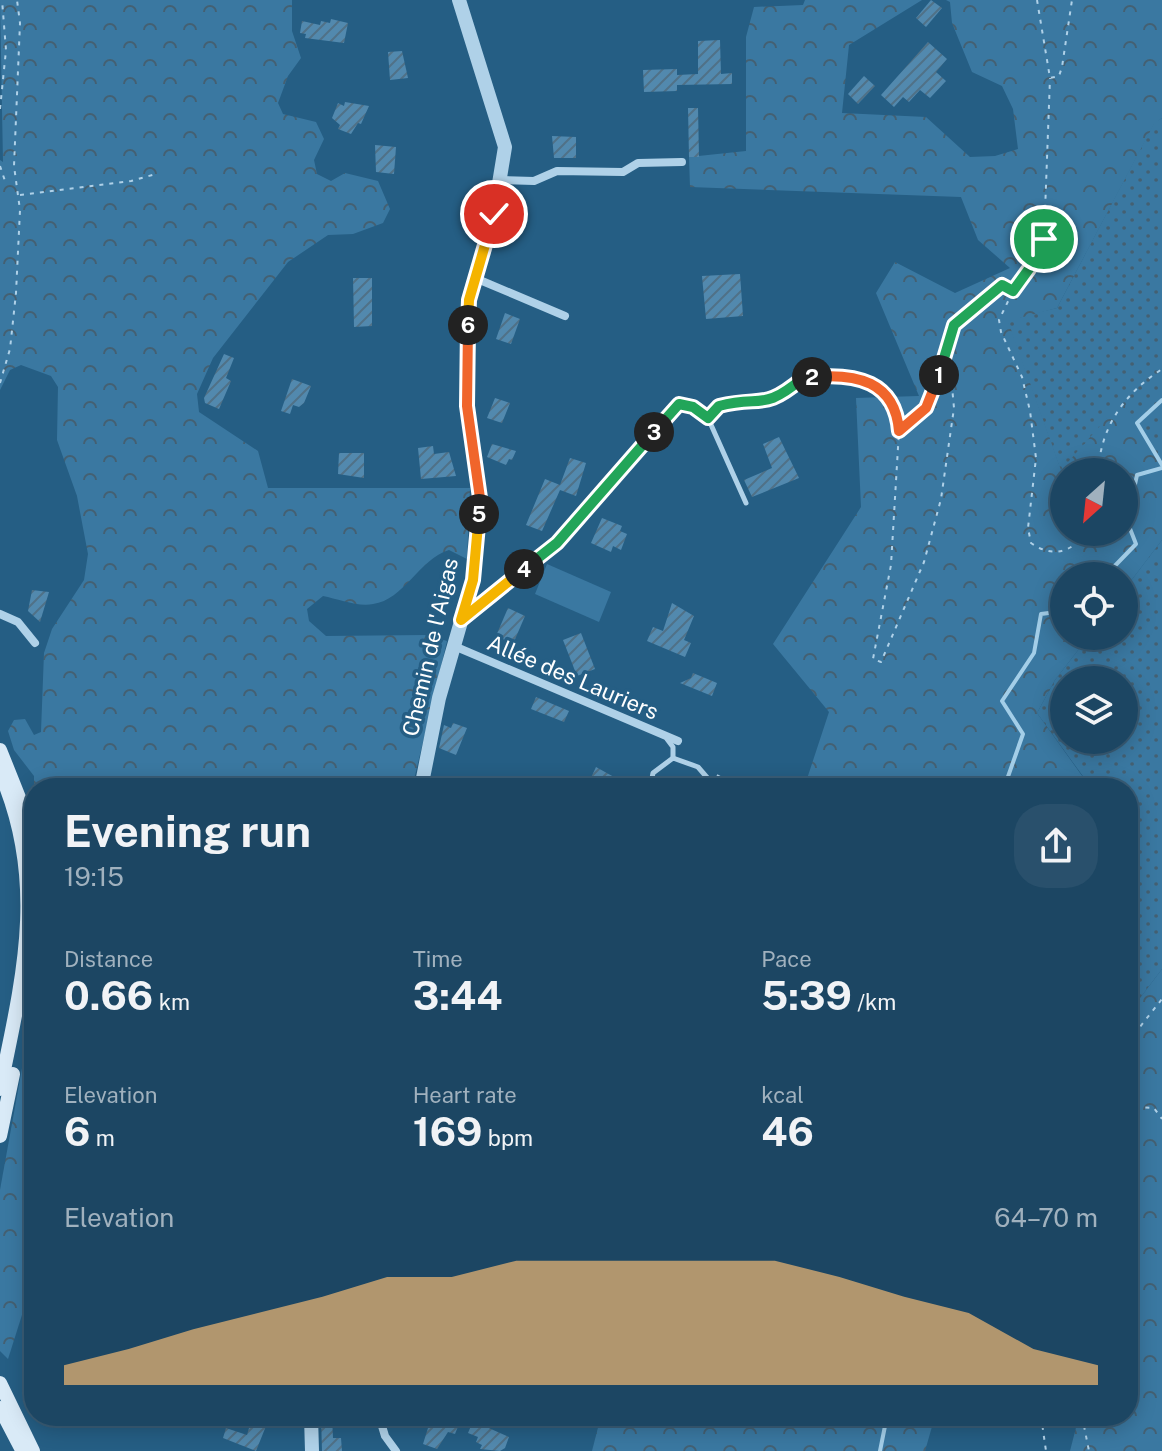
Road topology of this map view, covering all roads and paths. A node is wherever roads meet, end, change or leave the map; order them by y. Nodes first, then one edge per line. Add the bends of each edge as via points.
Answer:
1 (2, 0) edge
2 (17, 0) edge
3 (459, 0) edge
4 (1037, 0) edge
5 (1072, 0) edge
6 (1050, 78) junction
7 (0, 109) edge
8 (682, 162) dead end
9 (0, 166) edge
10 (156, 174) dead end
11 (500, 180) junction
12 (5, 181) dead end
13 (19, 195) junction
14 (475, 278) junction
15 (1013, 291) junction
16 (565, 316) dead end
17 (948, 343) junction
18 (1162, 369) edge
19 (0, 383) edge
20 (679, 404) joint
21 (708, 418) junction
22 (899, 431) junction
23 (1101, 458) edge
24 (746, 503) dead end
25 (1073, 546) edge
26 (0, 614) edge
27 (461, 620) junction
28 (35, 643) dead end
29 (454, 646) junction
30 (664, 735) junction
31 (678, 741) dead end
32 (0, 750) edge
33 (673, 758) junction
34 (0, 772) edge
35 (423, 778) edge
36 (652, 778) edge
37 (707, 778) edge
38 (24, 810) edge
39 (24, 854) edge
40 (24, 974) edge
41 (1162, 999) edge
42 (24, 1016) edge
43 (1138, 1029) edge
44 (0, 1089) edge
45 (1138, 1107) edge
46 (1162, 1119) edge
47 (0, 1136) edge
48 (0, 1383) edge
49 (0, 1408) edge
50 (311, 1426) edge
51 (382, 1426) edge
52 (1042, 1426) edge
53 (1084, 1426) edge
54 (23, 1451) edge
55 (33, 1451) edge
56 (312, 1451) edge
57 (396, 1451) edge
58 (1046, 1451) edge
59 (1089, 1451) edge

1 - 7 path via 6,50
2 - 13 path via 14,166
3 - 11 street, Chemin de l'Aigas via 505,147
4 - 6 path
5 - 6 path via 1062,67 1059,76
6 - 15 path via 1044,239
8 - 11 street via 638,163 623,172 557,171 534,181
9 - 12 path
10 - 13 path
11 - 14 street, Chemin de l'Aigas
13 - 19 path via 16,293
14 - 16 street
14 - 27 street, Chemin de l'Aigas via 469,300 467,406 480,498 473,580
15 - 17 path via 1002,285 954,325
15 - 25 path via 999,320 1030,411 1036,458 1031,543 1044,552
17 - 22 path via 926,408
17 - 22 path via 954,408 941,499 924,562 881,662 873,659 891,565
18 - 23 path via 1138,385 1115,413
20 - 21 lane
20 - 27 street via 557,543
21 - 22 path via 719,406 774,399 803,378 826,376 871,381 879,387 898,415
21 - 24 lane
26 - 28 street via 18,622
27 - 29 street, Chemin de l'Aigas
29 - 30 street, Allée des Lauriers
29 - 35 street, Chemin de l'Aigas
30 - 31 street, Allée des Lauriers
30 - 33 lane via 673,747
32 - 38 main road
33 - 36 lane
33 - 37 lane via 698,767
34 - 39 main road
40 - 44 main road
41 - 43 path
42 - 47 main road
45 - 46 path via 1154,1108
48 - 55 main road
49 - 54 main road
50 - 56 street
51 - 57 street
52 - 58 path
53 - 59 path

